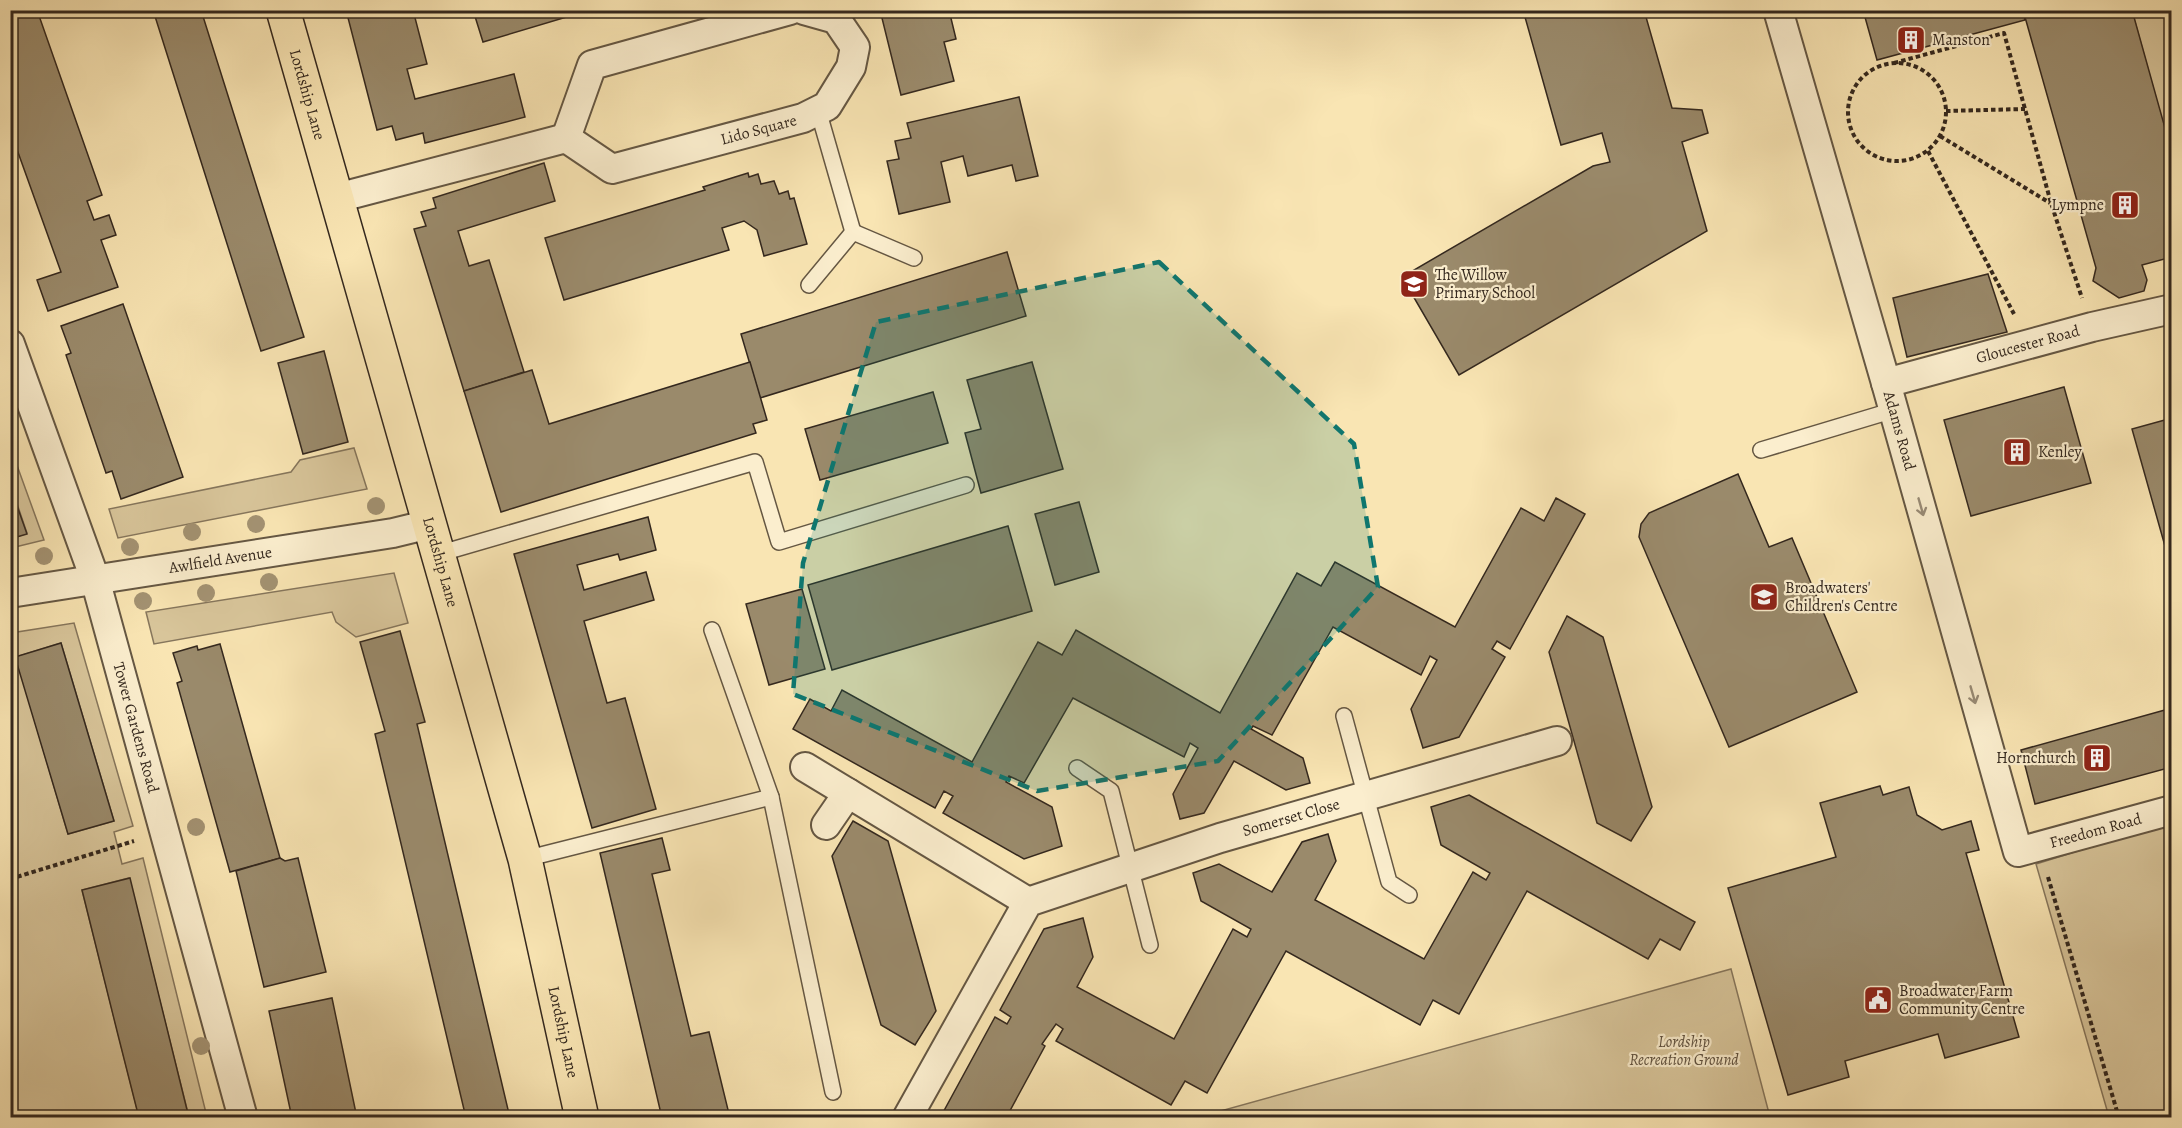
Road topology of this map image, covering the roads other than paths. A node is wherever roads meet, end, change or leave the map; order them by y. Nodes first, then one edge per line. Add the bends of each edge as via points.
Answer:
1 (283, 10) edge
2 (790, 10) edge
3 (804, 10) edge
4 (1778, 10) edge
5 (818, 110) junction
6 (566, 138) junction
7 (337, 198) junction
8 (853, 232) junction
9 (914, 258) dead end
10 (809, 285) dead end
11 (2172, 309) edge
12 (10, 344) edge
13 (1886, 383) junction
14 (1894, 410) junction
15 (1761, 450) dead end
16 (966, 485) dead end
17 (434, 539) junction
18 (95, 579) junction
19 (10, 593) edge
20 (712, 630) dead end
21 (1344, 716) dead end
22 (1557, 741) dead end
23 (805, 767) dead end
24 (1077, 768) dead end
25 (848, 793) junction
26 (1365, 796) junction
27 (771, 797) junction
28 (2172, 810) edge
29 (826, 825) dead end
30 (2028, 849) joint
31 (525, 859) junction
32 (1131, 866) junction
33 (1409, 895) dead end
34 (1028, 902) junction
35 (1150, 945) dead end
36 (832, 1092) dead end
37 (243, 1118) edge
38 (582, 1118) edge
39 (907, 1118) edge

1 - 7 main road, Lordship Lane
2 - 6 street via 592,64
3 - 5 street, Lido Square via 836,19 855,48 851,67 827,106
4 - 13 street, Adams Road
5 - 6 street, Lido Square via 803,118 612,169
5 - 8 lane
6 - 7 street
7 - 17 main road, Lordship Lane
8 - 9 lane
8 - 10 lane
11 - 13 street, Gloucester Road
12 - 18 street, Tower Gardens Road
13 - 14 street, Adams Road
14 - 15 lane
14 -> 30 street, Adams Road
16 - 17 lane via 779,542 755,462
17 - 18 street, Awlfield Avenue via 393,533
17 - 31 main road, Lordship Lane
18 - 19 street, Awlfield Avenue
18 - 37 street, Tower Gardens Road
20 - 27 lane
21 - 26 lane
22 - 26 street, Somerset Close
23 - 25 street
24 - 32 lane via 1111,791
25 - 29 street
25 - 34 street
26 - 32 street, Somerset Close
26 - 33 lane via 1389,882
27 - 31 lane
27 - 36 lane
28 - 30 street, Freedom Road
31 - 38 main road, Lordship Lane
32 - 34 street, Somerset Close
32 - 35 lane
34 - 39 street

